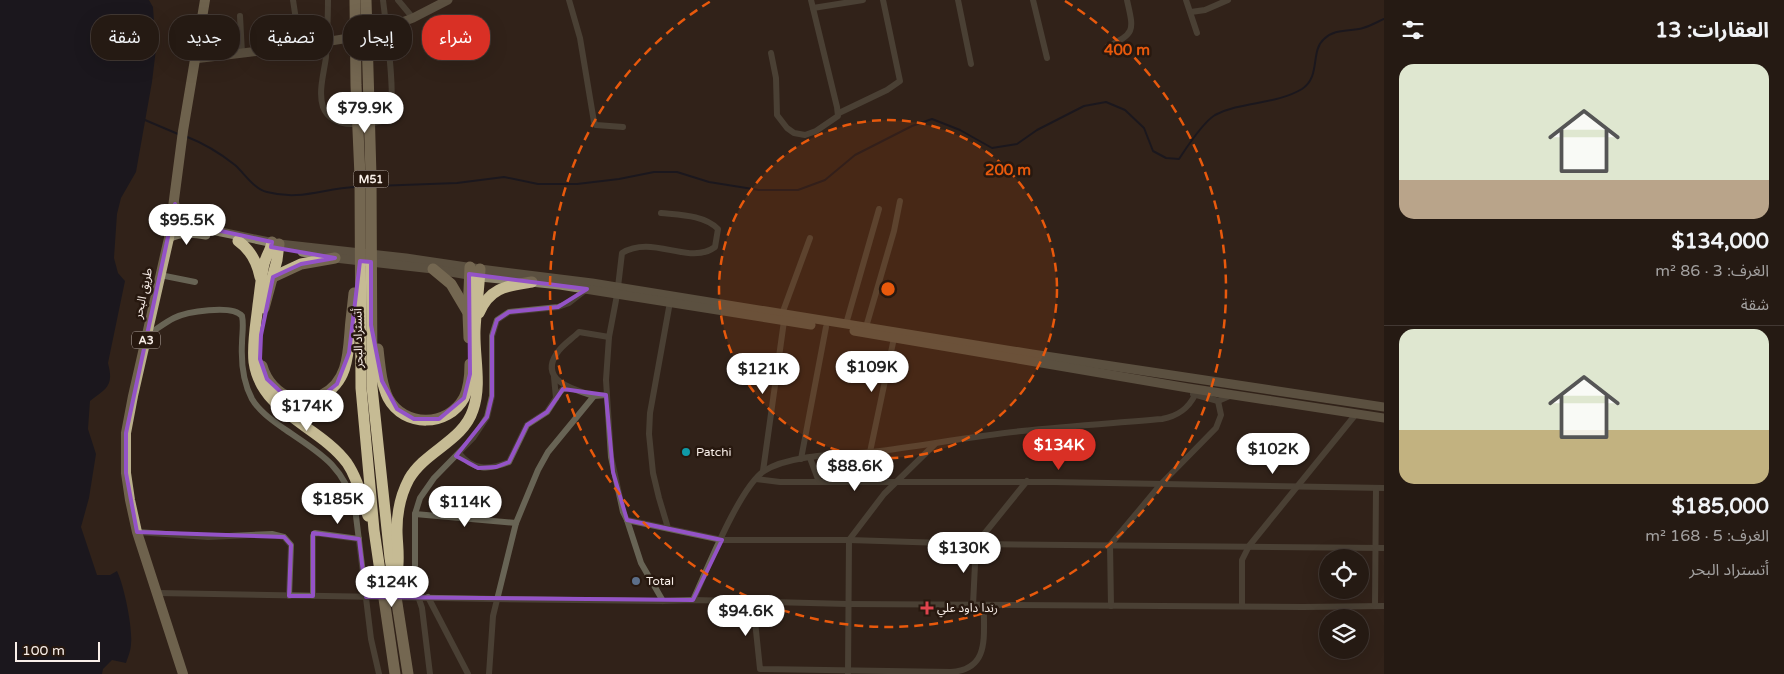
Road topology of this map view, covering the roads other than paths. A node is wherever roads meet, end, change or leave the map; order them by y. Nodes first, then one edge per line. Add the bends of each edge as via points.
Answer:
1 (205, 0) edge
2 (293, 0) edge
3 (328, 0) edge
4 (355, 0) edge
5 (366, 0) edge
6 (383, 0) edge
7 (398, 0) edge
8 (448, 0) edge
9 (569, 0) edge
10 (811, 0) edge
11 (863, 0) edge
12 (883, 0) edge
13 (958, 0) edge
14 (1033, 0) edge
15 (1127, 0) edge
16 (1186, 0) edge
17 (1228, 0) edge
18 (813, 8) junction
19 (1191, 12) junction
20 (202, 15) edge
21 (295, 15) edge
22 (328, 15) edge
23 (385, 15) edge
24 (240, 16) dead end
25 (413, 18) joint
26 (1197, 33) dead end
27 (1108, 46) dead end
28 (250, 52) edge
29 (242, 53) joint
30 (771, 53) dead end
31 (1047, 58) dead end
32 (194, 60) edge
33 (325, 60) edge
34 (389, 60) edge
35 (971, 64) dead end
36 (361, 86) junction
37 (838, 113) junction
38 (623, 127) dead end
39 (900, 201) dead end
40 (174, 204) junction
41 (879, 209) dead end
42 (661, 213) dead end
43 (169, 238) junction
44 (810, 238) dead end
45 (238, 241) junction
46 (275, 245) junction
47 (335, 258) junction
48 (432, 269) junction
49 (475, 272) junction
50 (364, 273) junction
51 (160, 275) junction
52 (273, 277) junction
53 (194, 282) dead end
54 (532, 282) junction
55 (261, 284) junction
56 (587, 289) junction
57 (618, 291) junction
58 (670, 302) junction
59 (472, 315) junction
60 (783, 317) junction
61 (846, 324) junction
62 (372, 325) junction
63 (826, 327) junction
64 (866, 328) junction
65 (147, 336) junction
66 (609, 337) junction
67 (894, 338) junction
68 (554, 376) junction
69 (568, 388) junction
70 (1188, 388) junction
71 (606, 395) junction
72 (1196, 395) junction
73 (1232, 395) junction
74 (594, 396) junction
75 (556, 398) junction
76 (1218, 401) junction
77 (1384, 407) edge
78 (1356, 414) junction
79 (1384, 418) edge
80 (935, 444) junction
81 (870, 452) junction
82 (459, 453) junction
83 (810, 458) junction
84 (801, 459) junction
85 (763, 472) junction
86 (756, 478) junction
87 (1027, 481) junction
88 (819, 482) junction
89 (894, 483) junction
90 (1161, 484) junction
91 (1297, 486) junction
92 (1381, 487) edge
93 (415, 514) junction
94 (627, 520) junction
95 (516, 523) junction
96 (668, 528) junction
97 (374, 530) junction
98 (137, 532) junction
99 (359, 539) junction
100 (722, 540) junction
101 (849, 540) junction
102 (976, 544) junction
103 (1110, 545) junction
104 (1249, 546) junction
105 (1376, 548) junction
106 (1384, 548) edge
107 (395, 586) junction
108 (157, 593) junction
109 (289, 596) junction
110 (313, 596) junction
111 (369, 597) junction
112 (415, 597) junction
113 (428, 597) junction
114 (496, 599) junction
115 (693, 600) junction
116 (663, 601) junction
117 (753, 602) junction
118 (848, 604) junction
119 (974, 605) junction
120 (984, 605) junction
121 (1111, 606) junction
122 (1242, 606) junction
123 (1375, 606) junction
124 (1384, 606) edge
125 (810, 672) edge
126 (848, 672) edge
127 (183, 674) edge
128 (379, 674) edge
129 (394, 674) edge
130 (408, 674) edge
131 (430, 674) edge
132 (468, 674) edge
133 (489, 674) edge

1 - 20 highway, طريق البحر / A3
2 - 21 street
3 - 22 street
4 - 36 highway, أتستراد البحر / M51
5 - 36 highway, أتستراد البحر / M51
6 - 23 street
7 - 25 street
8 - 25 main road
9 - 38 street via 580,38 594,122 596,126
10 - 18 street
11 - 18 street
12 - 37 street via 900,81
13 - 35 street
14 - 31 street
15 - 27 street via 1132,26 1130,32 1124,39
16 - 19 street
17 - 19 street
18 - 37 street
19 - 26 street
24 - 29 street
28 - 29 main road
30 - 37 street via 776,78 777,115 788,128 805,135 835,119
32 - 40 highway, طريق البحر / A3
33 - 34 street via 324,109 345,124 382,121 389,116 392,104
36 - 50 highway, أتستراد البحر / M51 via 371,176
39 - 64 street
40 - 43 highway, طريق البحر / A3
40 - 46 main road via 179,216 192,226
41 - 61 street
42 - 57 street via 712,222 718,228 715,246 699,254 642,246 627,250 620,258
43 - 45 main road via 180,234 200,234
43 - 51 highway, طريق البحر / A3
44 - 60 street
45 - 46 main road
45 - 55 highway via 258,265
46 - 47 main road
46 - 49 main road via 406,258
46 - 52 highway
46 - 55 highway via 264,265
47 - 48 main road
47 - 52 highway via 301,264
48 - 49 main road
48 - 59 highway via 451,284
49 - 54 main road
49 - 57 main road
49 - 59 highway
50 - 52 highway via 355,289 349,353 342,374 329,392 314,399 291,398 274,387 262,368 263,314
50 - 62 highway, أتستراد البحر / M51
50 - 97 highway, أتستراد البحر / M51 via 361,388
51 - 53 street
51 - 65 highway, طريق البحر / A3
54 - 56 main road
54 - 59 highway via 493,292
55 - 97 highway via 253,349 262,388 279,407 329,444 347,463
56 - 57 main road
56 - 82 street via 558,307 510,312 497,320 492,336 490,406 482,427
57 - 58 main road
57 - 60 main road
57 - 66 street
58 - 60 main road
58 - 96 street via 649,434 658,498
59 - 62 highway via 470,374 464,398 449,414 439,419 414,419 397,409 389,399 382,381 378,342
59 - 107 highway via 477,378 473,412 455,436 420,465 405,488 398,514
60 - 61 main road
60 - 63 main road
60 - 85 street
61 - 64 main road
62 - 107 highway, أتستراد البحر / M51 via 376,435
63 - 67 main road
63 - 84 street
64 - 77 main road
65 - 98 highway, طريق البحر / A3 via 126,433 126,473
65 - 99 street via 186,314 210,310 240,313 243,321 244,380 253,400 259,409 338,470 351,491
66 - 68 street via 579,332 557,352 552,368
66 - 71 street
67 - 70 main road
67 - 81 street
68 - 69 street
68 - 75 street
69 - 74 street
69 - 75 street
70 - 72 street
70 - 73 main road
71 - 74 street
71 - 94 street via 613,472
72 - 76 street
72 - 80 street via 1185,409 1171,417 1021,431
73 - 76 street
73 - 78 main road
74 - 95 street via 548,452
75 - 82 street via 548,412 527,425 509,462 478,468
76 - 90 street via 1221,415 1216,428
78 - 79 main road
78 - 91 street
80 - 81 street
80 - 89 street
81 - 83 street
82 - 93 street via 426,488
83 - 84 street
83 - 88 street
84 - 85 street via 775,465
85 - 86 street
86 - 88 street
86 - 100 street via 737,506
87 - 89 street
87 - 90 street
87 - 102 street
88 - 89 street
89 - 101 street
90 - 91 street
90 - 103 street
91 - 92 street
91 - 104 street
92 - 105 street
93 - 95 street
93 - 112 street
94 - 96 street
94 - 116 street via 641,563
95 - 114 street
96 - 100 street
97 - 129 highway, أتستراد البحر / M51
98 - 108 highway, طريق البحر / A3
98 - 109 street via 208,537 272,534 284,537 291,545
99 - 110 street via 313,536
99 - 111 street
100 - 101 street
100 - 115 street
101 - 102 street
101 - 118 street
102 - 103 street
102 - 119 street
103 - 104 street
103 - 121 street
104 - 105 street
104 - 122 street via 1242,560
105 - 106 street
105 - 123 street
107 - 130 highway, أتستراد البحر / M51
108 - 109 street
108 - 127 highway, طريق البحر / A3
109 - 110 street
110 - 111 street
111 - 112 street
111 - 128 street via 371,639
112 - 113 street
112 - 131 street via 422,608
113 - 114 street
113 - 132 street
114 - 116 street
114 - 133 street
115 - 116 street
115 - 117 street
117 - 118 street
117 - 125 street via 760,669
118 - 119 street
118 - 126 street
119 - 120 street
120 - 121 street
120 - 126 street via 982,653 966,669 951,672
121 - 122 street
122 - 123 street
123 - 124 street
125 - 126 street

